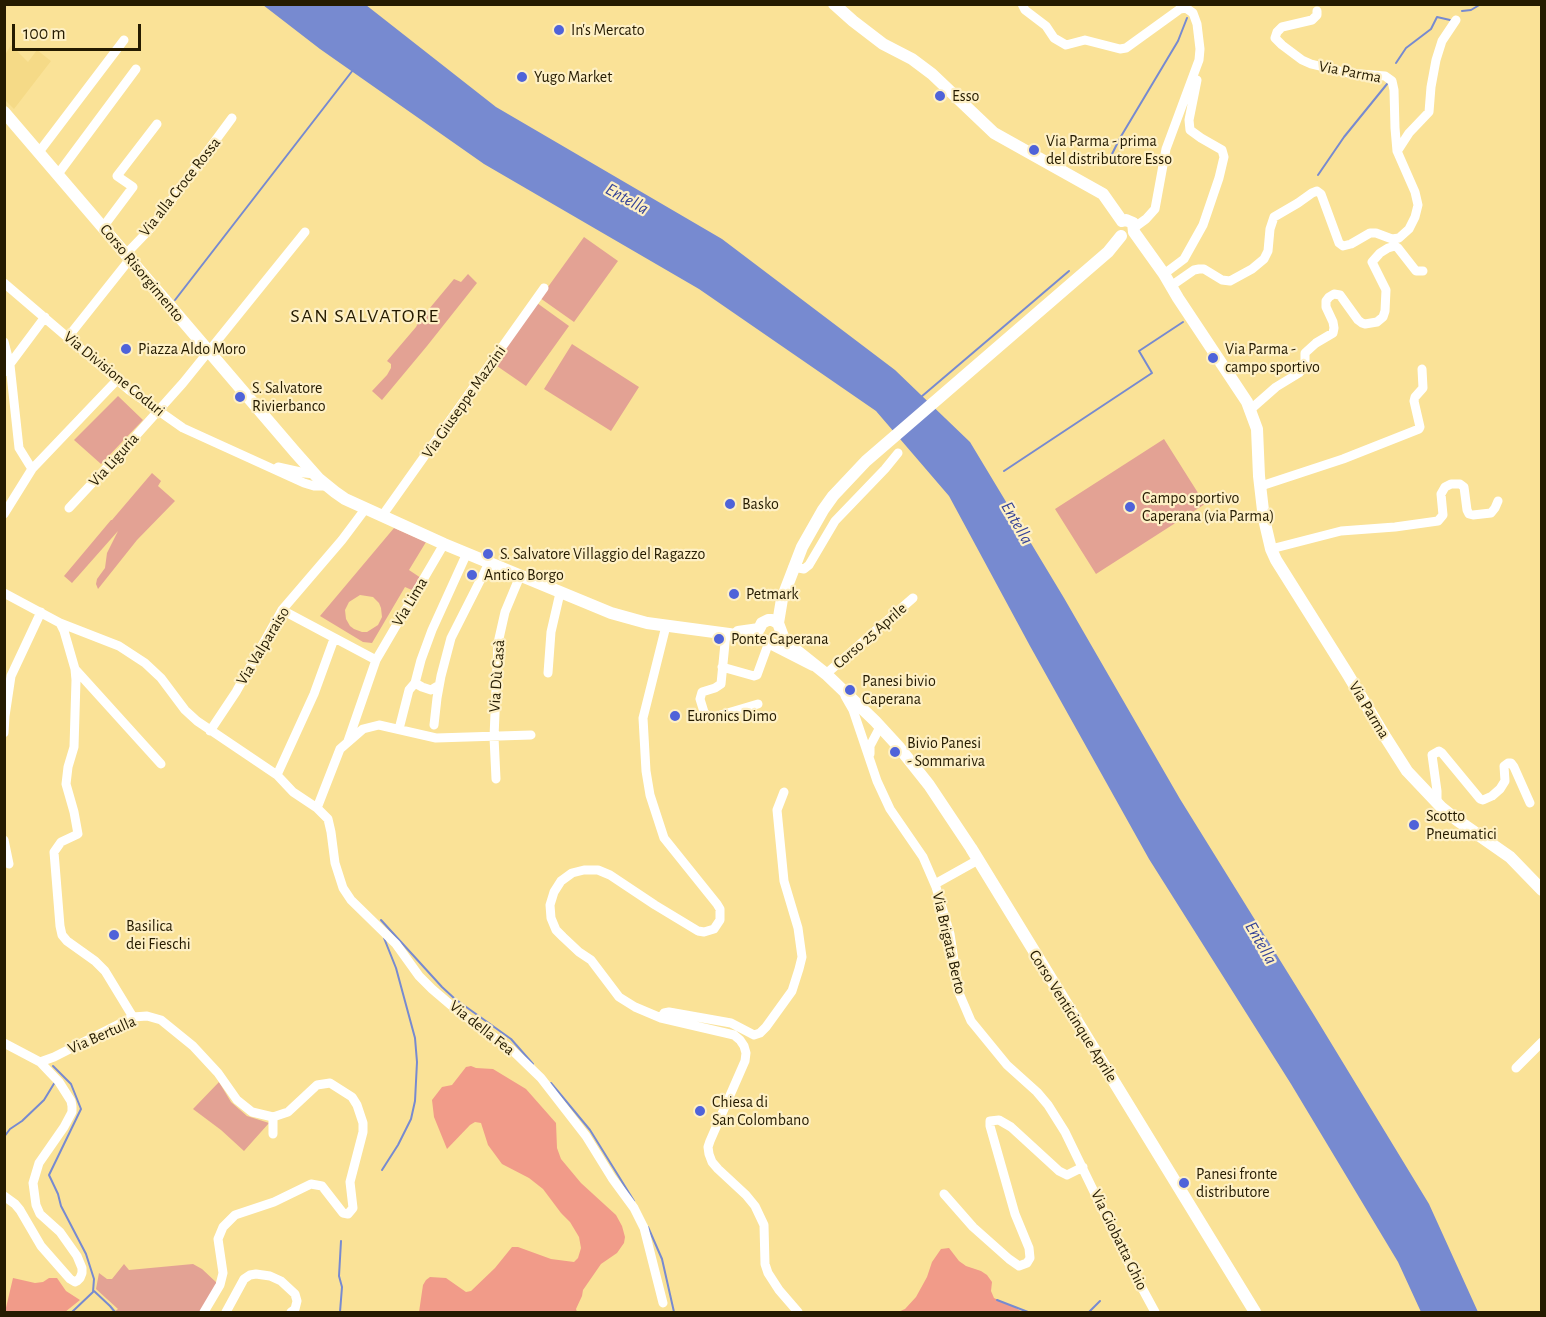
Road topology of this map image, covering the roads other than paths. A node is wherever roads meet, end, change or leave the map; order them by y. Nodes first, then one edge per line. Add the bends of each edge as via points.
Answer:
1 (834, 4) edge
2 (1022, 4) edge
3 (1317, 11) dead end
4 (1456, 20) dead end
5 (124, 40) dead end
6 (1196, 67) junction
7 (136, 69) dead end
8 (4, 112) edge
9 (232, 118) dead end
10 (157, 124) dead end
11 (1397, 151) junction
12 (39, 152) junction
13 (58, 174) junction
14 (1122, 221) junction
15 (103, 227) junction
16 (1134, 229) junction
17 (305, 232) dead end
18 (1121, 236) junction
19 (128, 256) junction
20 (1423, 271) dead end
21 (1164, 274) junction
22 (4, 283) edge
23 (1171, 286) junction
24 (544, 288) dead end
25 (45, 317) junction
26 (68, 337) junction
27 (4, 342) edge
28 (208, 351) junction
29 (7, 369) edge
30 (1422, 369) dead end
31 (117, 380) junction
32 (10, 410) edge
33 (1251, 410) junction
34 (158, 411) junction
35 (295, 452) junction
36 (898, 453) dead end
37 (267, 465) junction
38 (282, 467) junction
39 (32, 469) junction
40 (315, 474) junction
41 (327, 486) junction
42 (1261, 486) junction
43 (1498, 501) dead end
44 (69, 508) dead end
45 (366, 508) junction
46 (4, 514) edge
47 (382, 516) junction
48 (444, 544) junction
49 (1271, 549) junction
50 (467, 554) junction
51 (489, 563) junction
52 (793, 567) junction
53 (520, 576) junction
54 (4, 593) edge
55 (560, 593) junction
56 (914, 598) dead end
57 (282, 610) junction
58 (41, 612) junction
59 (60, 623) junction
60 (666, 626) junction
61 (770, 631) junction
62 (728, 633) junction
63 (334, 639) junction
64 (376, 660) junction
65 (723, 667) junction
66 (75, 669) junction
67 (549, 673) dead end
68 (826, 674) junction
69 (415, 682) junction
70 (439, 686) junction
71 (840, 687) junction
72 (758, 704) dead end
73 (434, 724) dead end
74 (877, 724) junction
75 (399, 729) junction
76 (210, 731) junction
77 (861, 732) junction
78 (4, 733) edge
79 (531, 735) dead end
80 (494, 737) junction
81 (348, 741) junction
82 (869, 760) junction
83 (161, 764) dead end
84 (277, 775) junction
85 (496, 779) dead end
86 (784, 792) dead end
87 (1437, 802) junction
88 (1530, 803) dead end
89 (316, 808) junction
90 (4, 840) edge
91 (978, 860) junction
92 (9, 864) dead end
93 (935, 884) junction
94 (1542, 890) edge
95 (133, 1017) junction
96 (661, 1018) junction
97 (1542, 1042) edge
98 (4, 1043) edge
99 (40, 1062) junction
100 (1516, 1068) dead end
101 (273, 1117) junction
102 (273, 1134) dead end
103 (1083, 1167) junction
104 (944, 1194) dead end
105 (4, 1196) edge
106 (663, 1303) dead end
107 (204, 1312) edge
108 (226, 1312) edge
109 (291, 1312) edge
110 (798, 1312) edge
111 (1155, 1312) edge
112 (1255, 1312) edge

1 - 14 main road via 883,44 932,74 994,133 1103,194
2 - 6 street via 1054,38 1066,45 1085,40 1120,50 1186,8 1197,24 1200,50
3 - 11 street, Via Parma via 1312,20 1282,27 1275,38 1311,64 1385,76 1392,81
4 - 11 street via 1442,41 1436,60 1429,112
5 - 12 street
6 - 16 street via 1166,148 1155,209
6 - 21 street via 1199,74 1190,130 1222,150 1224,157 1203,225 1184,259
7 - 13 street
8 - 12 main road, Corso Risorgimento
9 - 19 street, Via alla Croce Rossa
10 - 15 street via 117,176 133,187
11 - 23 street, Via Parma via 1418,205 1416,217 1399,238 1370,233 1342,246 1317,191 1274,217 1268,251 1252,269 1230,281 1198,269
12 - 13 main road, Corso Risorgimento
13 - 15 main road, Corso Risorgimento
14 - 16 main road via 1130,221
14 - 18 main road via 1117,230
15 - 19 main road, Corso Risorgimento
16 - 18 main road via 1129,237
16 - 21 main road, Via Parma
17 - 28 street, Via Liguria
18 - 52 main road via 1108,252 866,461 823,510
19 - 26 street, Via alla Croce Rossa
19 - 28 main road, Corso Risorgimento
20 - 33 street via 1416,271 1395,246 1380,253 1372,262 1386,290 1383,317 1377,322 1362,323 1340,295 1329,297 1326,307 1333,321 1333,333 1305,353 1304,368 1299,373
21 - 23 main road, Via Parma
22 - 25 street, Via Divisione Coduri
23 - 33 main road, Via Parma
24 - 47 street, Via Giuseppe Mazzini
25 - 26 street, Via Divisione Coduri
25 - 29 street
26 - 31 street, Via Divisione Coduri
27 - 29 street
28 - 34 street, Via Liguria
28 - 35 main road, Corso Risorgimento
29 - 32 street
30 - 42 street via 1423,388 1414,401 1419,429
31 - 34 street, Via Divisione Coduri
31 - 39 street
32 - 39 street via 20,448
33 - 42 main road, Via Parma via 1257,429
34 - 37 street, Via Divisione Coduri via 183,428
34 - 44 street, Via Liguria
35 - 38 street
35 - 40 main road, Corso Risorgimento
36 - 52 street via 835,521 809,566
37 - 38 street, Via Divisione Coduri
37 - 41 street, Via Divisione Coduri via 304,483
38 - 40 street, Via Divisione Coduri
39 - 46 street
40 - 41 main road, Corso Risorgimento
41 - 45 main road, Corso Risorgimento
42 - 49 main road, Via Parma
43 - 49 street via 1491,513 1469,514 1464,487 1451,484 1441,494 1443,515 1438,521 1341,531
45 - 47 main road, Corso Risorgimento
45 - 57 street, Via Valparaiso
47 - 48 main road, Corso Risorgimento
48 - 50 main road, Corso Risorgimento
48 - 64 street, Via Lima
49 - 87 main road, Via Parma via 1407,771
50 - 51 main road, Corso Risorgimento
50 - 69 street via 432,630
51 - 53 main road, Corso Risorgimento
51 - 70 street via 451,638
52 - 61 main road
53 - 55 main road, Corso Risorgimento
53 - 80 street, Via Dù Casà via 499,635
54 - 58 street, Via della Fea
55 - 60 main road, Corso 25 Aprile via 611,614
55 - 67 street via 551,632
56 - 68 street, Corso 25 Aprile
57 - 63 street
57 - 76 street, Via Valparaiso
58 - 59 street, Via della Fea
58 - 78 street via 11,676
59 - 66 street
59 - 76 street, Via della Fea via 119,646 145,663 185,710
60 - 62 main road, Corso 25 Aprile
60 - 96 street via 643,718 650,795 664,838 717,904 721,915 718,925 709,931 698,931 598,870 572,873 561,881 550,905 556,930 591,960 620,997
61 - 62 main road, Corso 25 Aprile
61 - 65 street via 757,675
61 - 68 main road, Corso 25 Aprile
62 - 65 street
63 - 64 street
63 - 84 street
64 - 81 street, Via Lima
65 - 72 street via 721,684 701,695 707,716
66 - 83 street
66 - 95 street via 74,747 66,784 78,834 61,842 54,852 60,926 66,941 105,971
68 - 71 main road, Corso 25 Aprile
69 - 70 street via 431,690
69 - 75 street via 409,690
70 - 73 street
71 - 74 main road, Corso 25 Aprile
71 - 77 street, Via Brigata Berto
74 - 77 street via 866,725
74 - 82 street
74 - 91 main road, Corso Venticinque Aprile via 929,785
75 - 80 street via 436,738
75 - 81 street via 379,724 363,729
76 - 84 street, Via della Fea
77 - 82 street, Via Brigata Berto
79 - 80 street
80 - 85 street, Via Dù Casà
81 - 89 street, Via Lima via 340,749
82 - 93 street, Via Brigata Berto via 890,809 923,857
84 - 89 street, Via della Fea
86 - 96 street via 777,810 784,881 798,928 801,957 792,991 766,1027 754,1035 731,1023 679,1014 664,1013
87 - 88 street via 1432,755 1439,751 1483,800 1500,789 1504,766 1510,763
87 - 94 main road, Via Parma via 1510,856
89 - 106 street, Via della Fea via 328,819 335,863 351,900 396,944 432,989 512,1050 541,1078 586,1136 644,1228
90 - 92 street
91 - 93 street
91 - 112 main road, Corso Venticinque Aprile
93 - 103 street, Via Brigata Berto via 950,934 959,993 971,1021 1007,1065 1048,1105
95 - 99 street, Via Bertulla
95 - 101 street, Via Bertulla via 147,1016 168,1024 218,1073 237,1100 252,1112
96 - 110 street via 727,1032 744,1046 746,1061 710,1141 709,1154 718,1169 756,1206 764,1225 768,1273
97 - 100 street
98 - 99 street
99 - 105 street via 59,1082 71,1101 72,1112 39,1163 34,1194 40,1214 60,1232 77,1256 82,1268 77,1281 70,1279 41,1246 20,1210
101 - 102 street
101 - 107 street via 288,1112 317,1085 330,1083 352,1097 363,1122 350,1182 353,1208 348,1214 341,1212 322,1186 311,1184 235,1215 218,1239 223,1273
103 - 104 street via 1067,1175 1011,1127 999,1120 990,1121 1015,1214 1029,1248 1030,1258 1019,1266 973,1227
103 - 111 street, Via Giobatta Ghio
108 - 109 street via 244,1279 256,1274 281,1281 295,1294 297,1302

